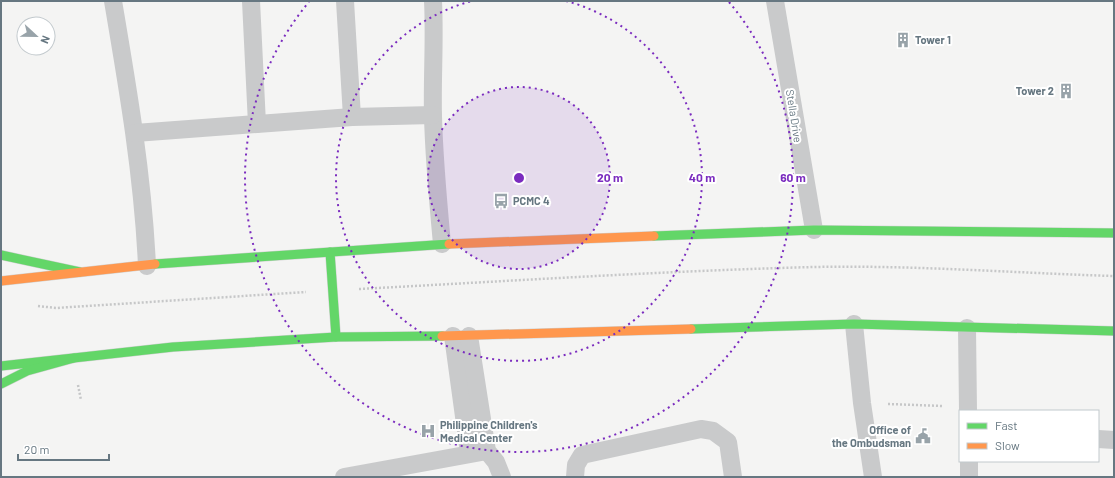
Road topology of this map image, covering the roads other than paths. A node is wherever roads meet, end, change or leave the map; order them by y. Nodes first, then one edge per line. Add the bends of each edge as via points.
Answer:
1 (113, 1) edge
2 (251, 1) edge
3 (345, 1) edge
4 (432, 1) edge
5 (775, 1) edge
6 (433, 115) junction
7 (352, 117) junction
8 (257, 124) junction
9 (135, 133) junction
10 (814, 230) junction
11 (1114, 233) edge
12 (442, 244) junction
13 (330, 252) junction
14 (1, 255) edge
15 (147, 266) junction
16 (80, 272) junction
17 (1, 282) edge
18 (854, 324) junction
19 (967, 328) junction
20 (1114, 331) edge
21 (461, 336) junction
22 (336, 337) junction
23 (74, 358) junction
24 (1, 366) edge
25 (1, 384) edge
26 (968, 409) edge
27 (1099, 439) edge
28 (1114, 440) edge
29 (488, 451) junction
30 (469, 453) junction
31 (969, 462) edge
32 (344, 477) edge
33 (502, 477) edge
34 (575, 477) edge
35 (733, 477) edge
36 (873, 477) edge
37 (969, 477) edge

1 - 9 lane
2 - 8 lane
3 - 7 lane
4 - 6 lane via 435,36
5 - 10 lane, Stella Drive
6 - 7 lane
6 - 12 lane via 436,192
7 - 8 lane
8 - 9 lane
9 - 15 lane
10 - 11 main road
10 - 12 main road
12 - 13 main road
13 - 15 main road via 182,261
13 - 22 main road
14 - 16 main road
15 - 16 main road
16 - 17 main road
18 - 19 main road
18 - 21 main road
18 - 36 lane
19 - 20 main road
19 - 26 lane
21 - 22 main road
21 - 29 lane
21 - 30 lane
22 - 23 main road via 173,347
23 - 24 main road
23 - 25 main road via 36,366 16,374
27 - 28 lane
29 - 30 lane
29 - 33 lane
30 - 32 lane
31 - 37 lane
34 - 35 lane via 576,465 582,455 701,429 712,431 728,442

